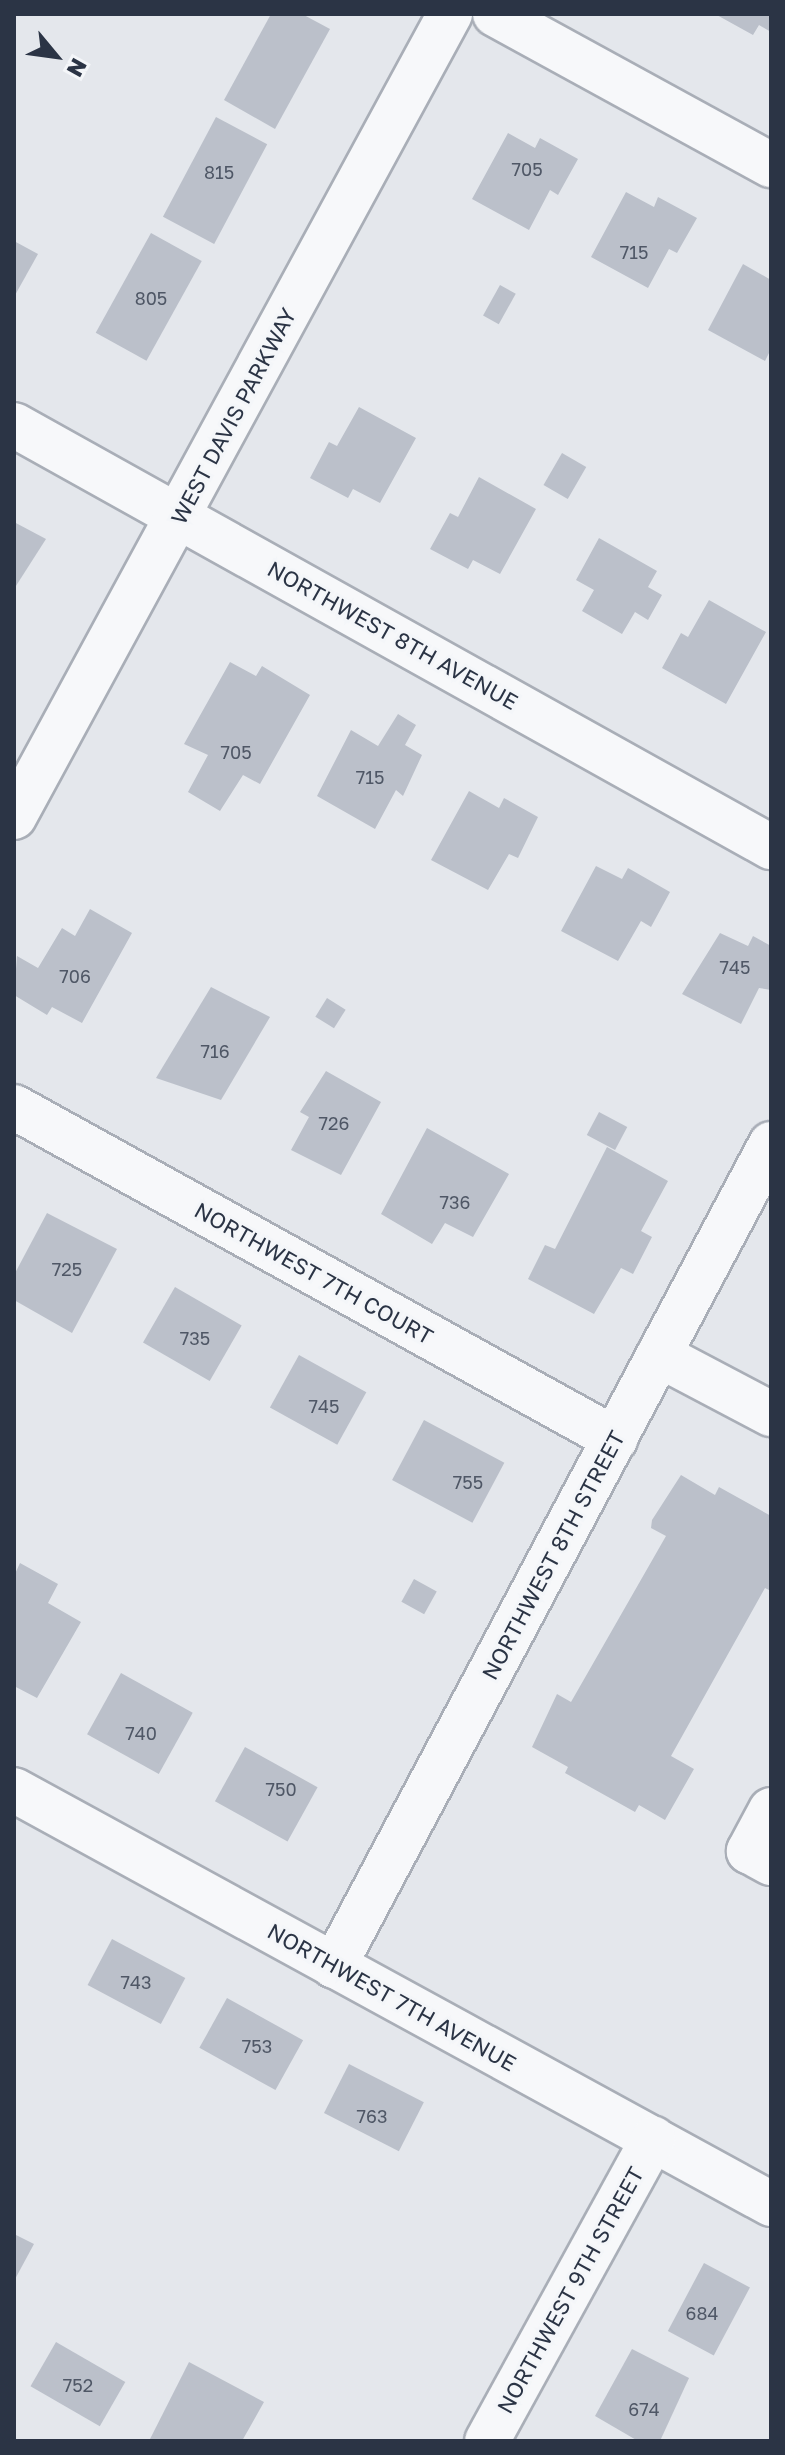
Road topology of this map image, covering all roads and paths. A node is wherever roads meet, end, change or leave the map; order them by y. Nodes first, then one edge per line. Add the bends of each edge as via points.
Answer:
1 (450, 14) edge
2 (495, 14) edge
3 (771, 165) edge
4 (14, 425) edge
5 (179, 515) junction
6 (14, 817) edge
7 (771, 847) edge
8 (14, 1107) edge
9 (771, 1144) edge
10 (659, 1355) junction
11 (771, 1414) edge
12 (615, 1439) junction
13 (14, 1790) edge
14 (771, 1810) edge
15 (771, 1863) edge
16 (334, 1966) junction
17 (653, 2139) junction
18 (771, 2204) edge
19 (487, 2441) edge

1 - 5 street, WEST DAVIS PARKWAY
2 - 3 street
4 - 5 street, NORTHWEST 8TH AVENUE
5 - 6 street, WEST DAVIS PARKWAY
5 - 7 street, NORTHWEST 8TH AVENUE
8 - 12 street, NORTHWEST 7TH COURT
9 - 10 street, NORTHWEST 8TH STREET
10 - 11 street
10 - 12 street, NORTHWEST 8TH STREET
12 - 16 street, NORTHWEST 8TH STREET
13 - 16 street, NORTHWEST 7TH AVENUE
14 - 15 street via 749,1851
16 - 17 street, NORTHWEST 7TH AVENUE
17 - 18 street, NORTHWEST 7TH AVENUE
17 - 19 street, NORTHWEST 9TH STREET

